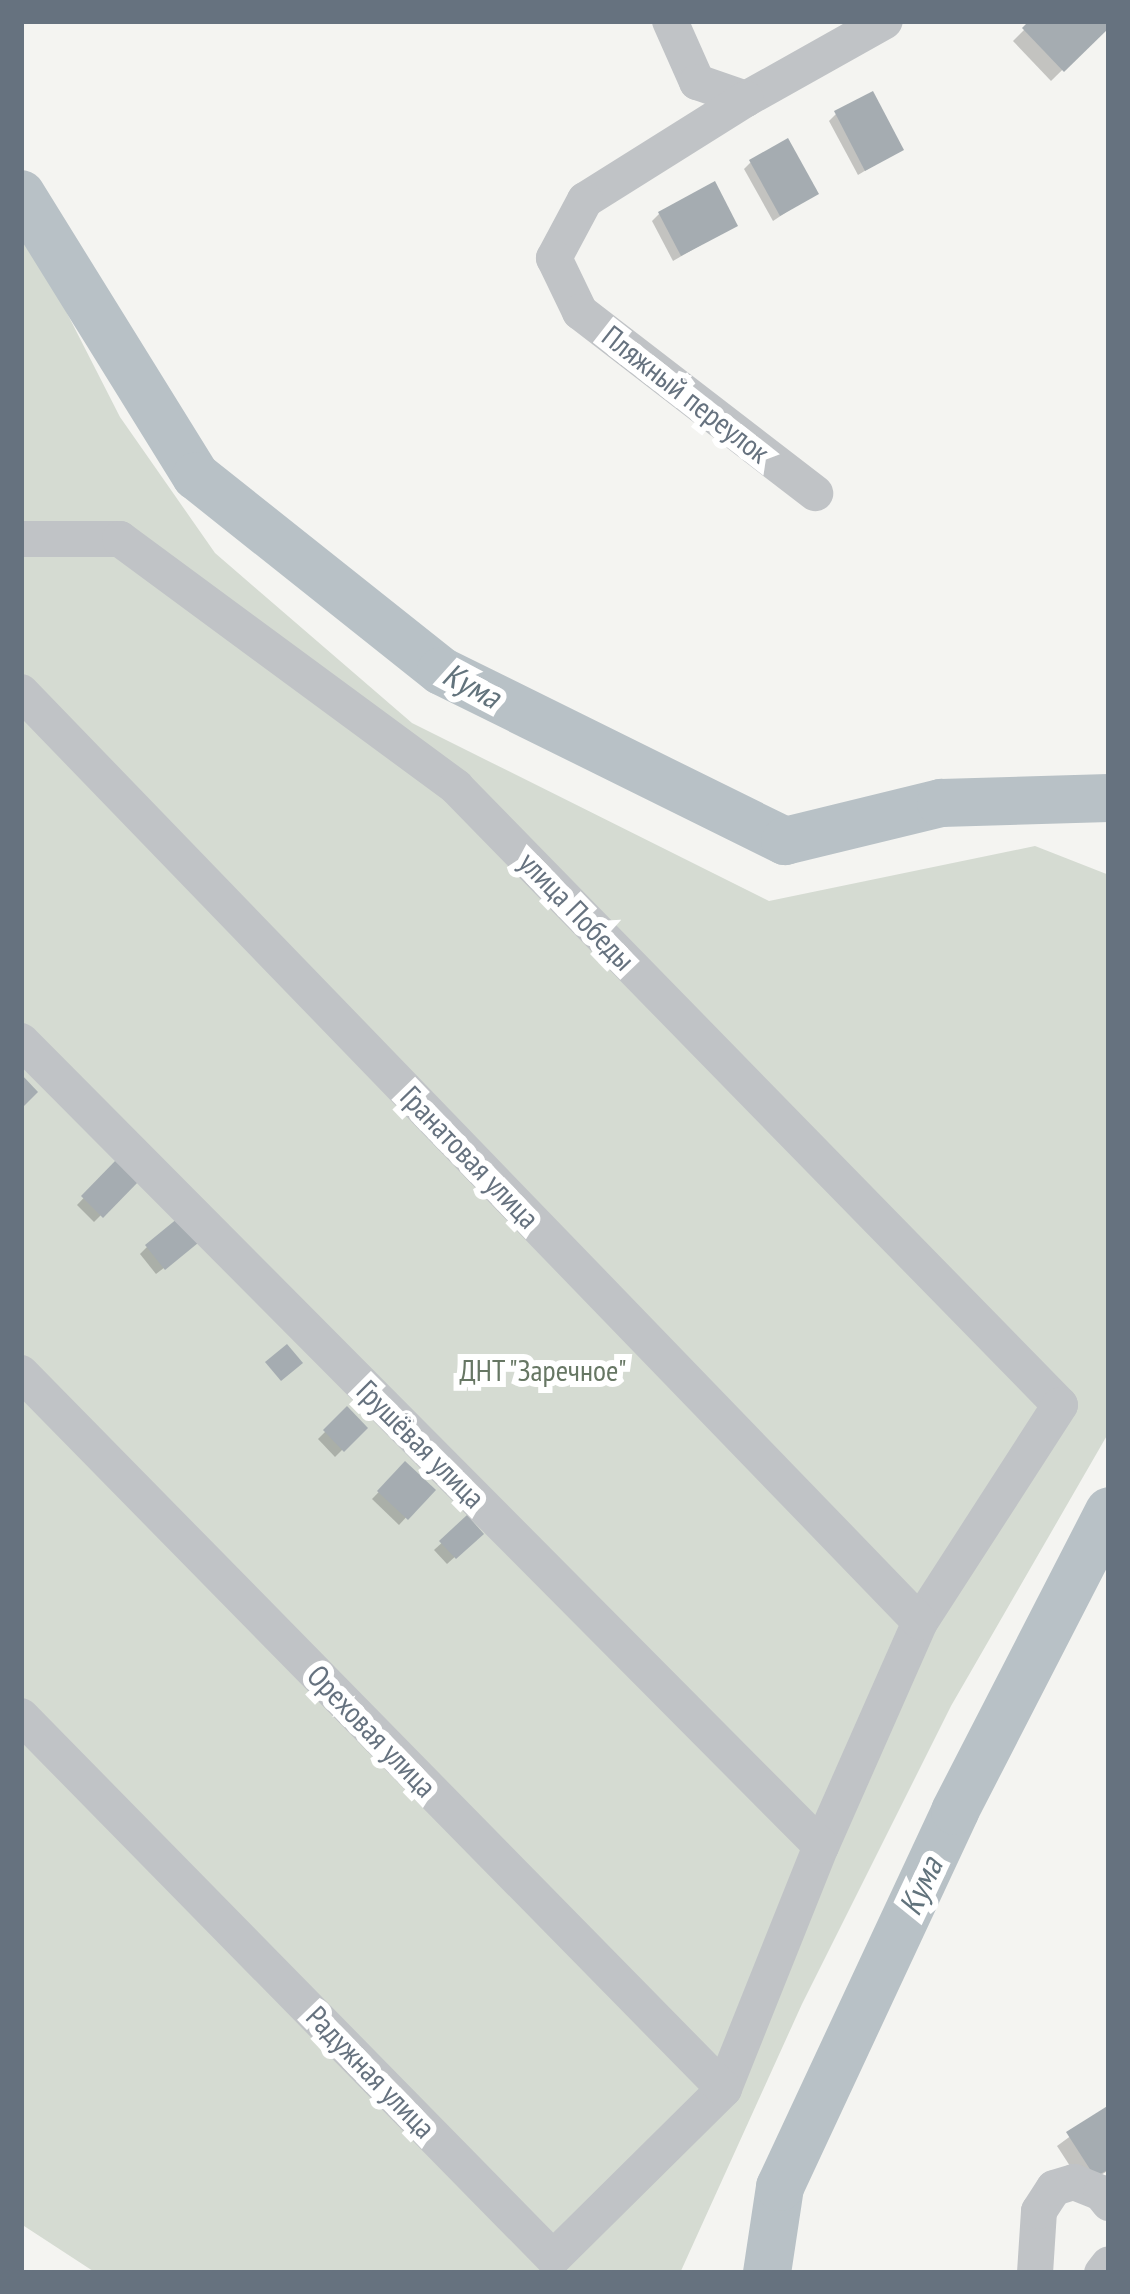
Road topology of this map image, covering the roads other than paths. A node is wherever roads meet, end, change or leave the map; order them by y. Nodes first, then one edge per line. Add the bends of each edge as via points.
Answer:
1 (670, 21) edge
2 (885, 21) edge
3 (746, 99) junction
4 (814, 493) dead end
5 (21, 539) edge
6 (21, 692) edge
7 (21, 1041) edge
8 (21, 1373) edge
9 (920, 1622) junction
10 (21, 1716) edge
11 (821, 1846) junction
12 (724, 2089) junction
13 (1109, 2203) edge
14 (1109, 2264) edge
15 (1035, 2273) edge
16 (1102, 2273) edge

1 - 3 street via 697,82
2 - 3 street, Пляжный переулок
3 - 4 street, Пляжный переулок via 585,200 554,259 580,312
5 - 9 street, улица Победы via 120,539 455,787 1060,1405
6 - 9 street, Гранатовая улица
7 - 11 street, Грушёвая улица
8 - 12 street, Ореховая улица
9 - 11 street
10 - 12 street, Радужная улица via 553,2258
11 - 12 street
13 - 15 street via 1074,2182 1054,2188 1039,2211
14 - 16 street

